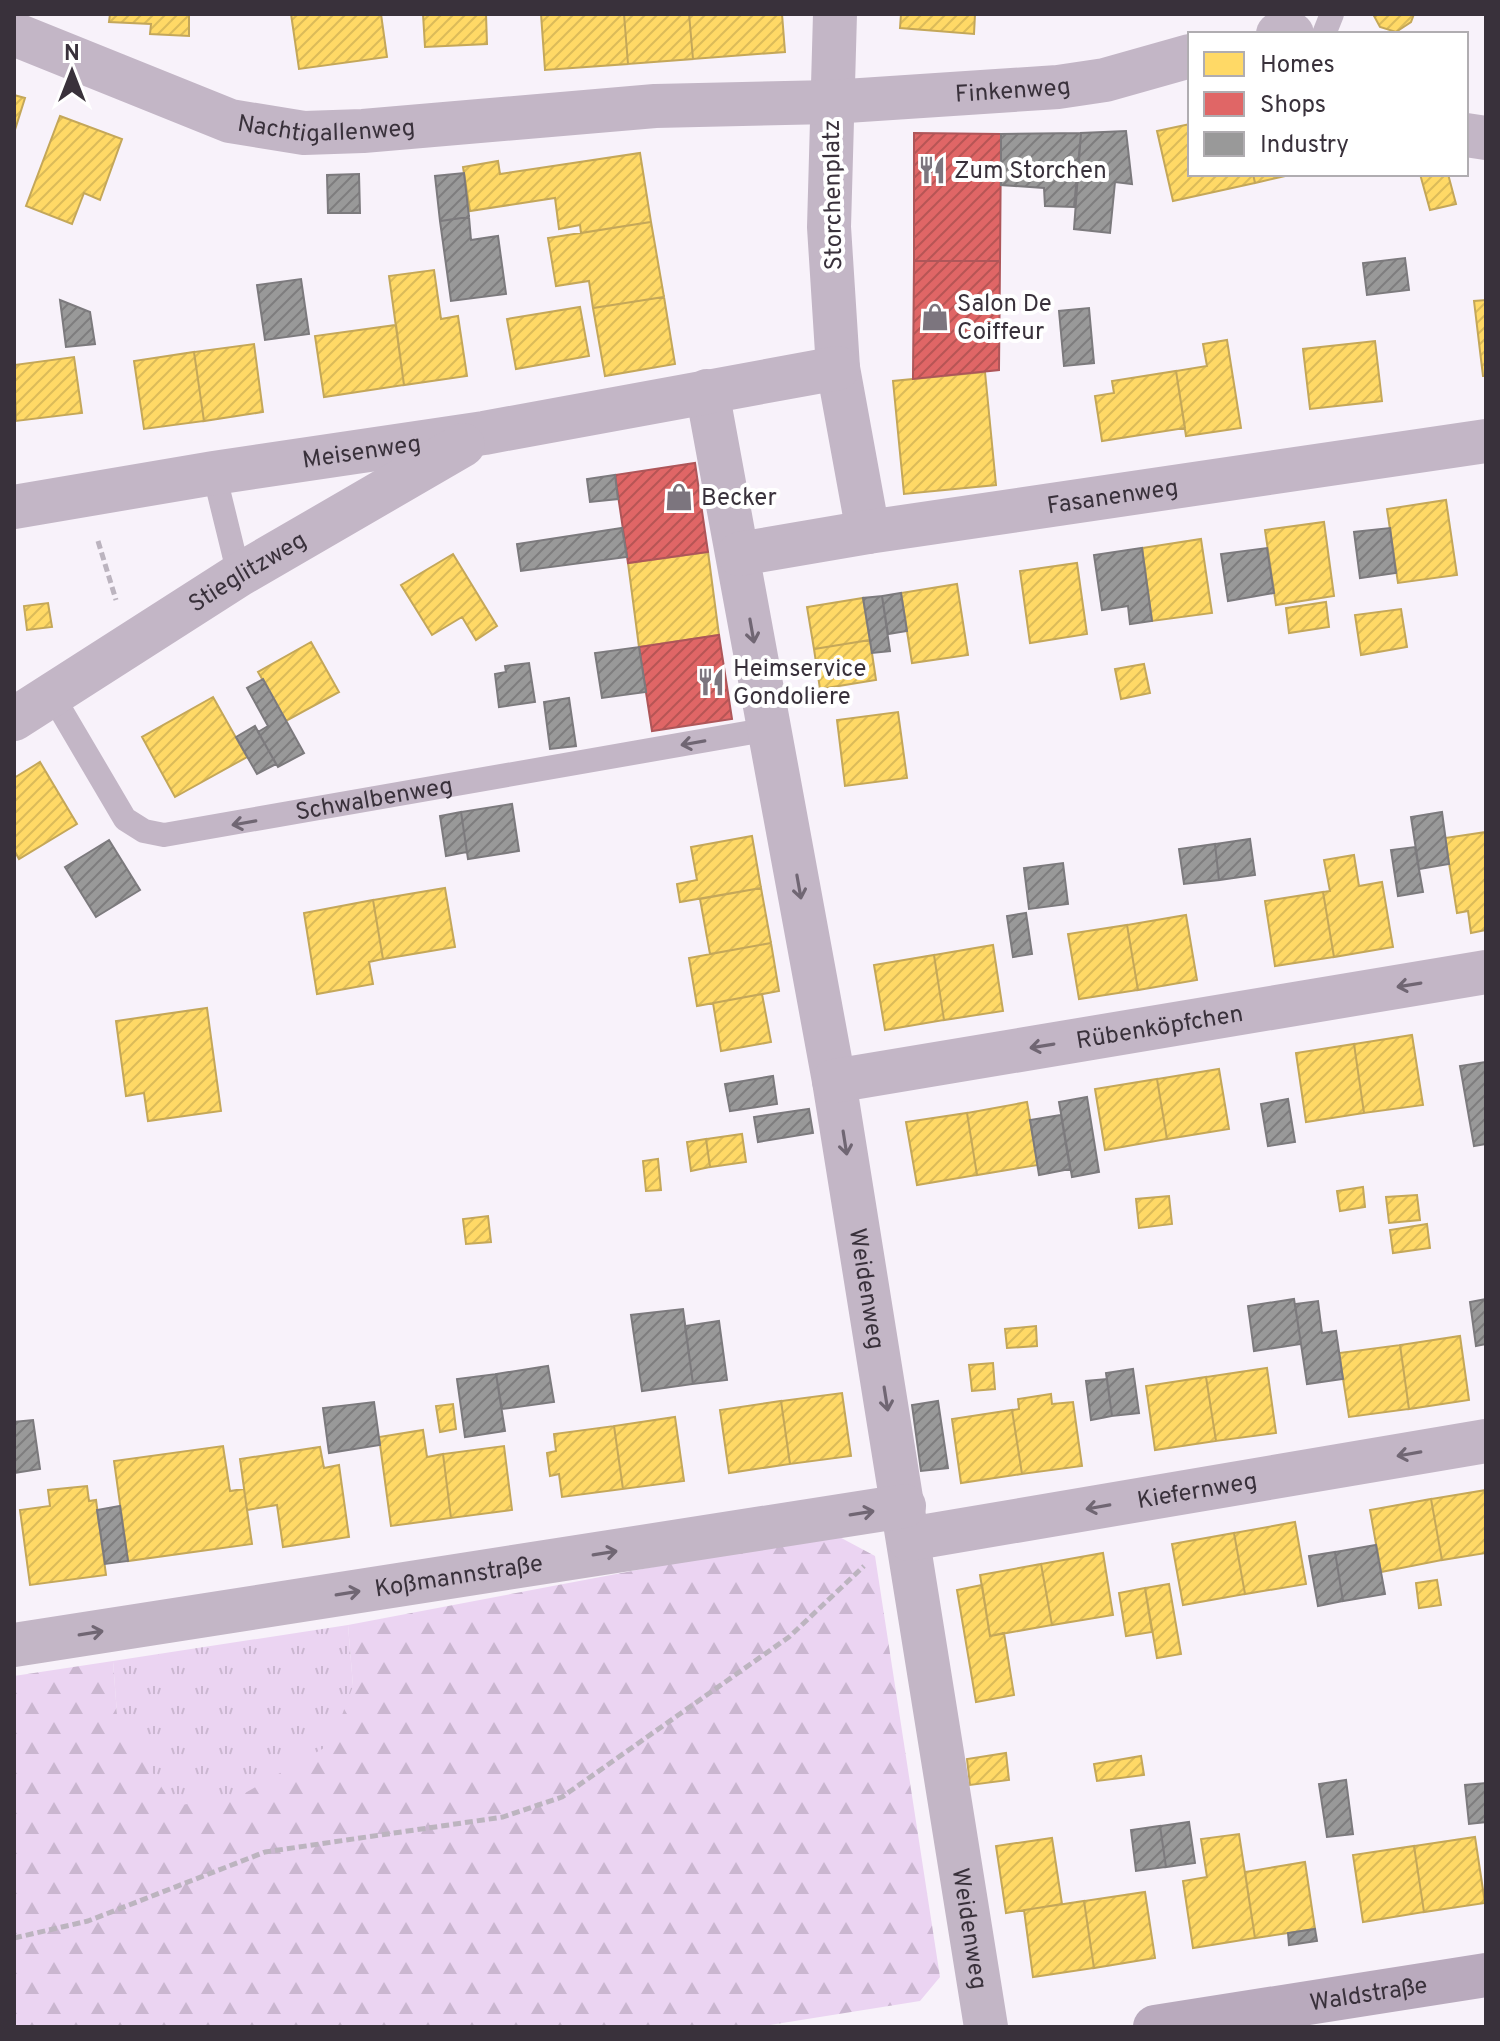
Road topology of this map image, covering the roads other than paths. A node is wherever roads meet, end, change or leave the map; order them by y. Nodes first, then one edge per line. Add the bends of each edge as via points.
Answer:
1 (835, 14) edge
2 (14, 34) edge
3 (1188, 57) edge
4 (831, 102) junction
5 (655, 106) joint
6 (838, 368) junction
7 (707, 391) junction
8 (484, 433) junction
9 (1486, 441) edge
10 (214, 473) junction
11 (14, 507) edge
12 (868, 532) junction
13 (739, 554) junction
14 (239, 575) junction
15 (52, 695) junction
16 (14, 719) edge
17 (770, 729) junction
18 (1486, 972) edge
19 (834, 1081) junction
20 (1486, 1441) edge
21 (906, 1525) junction
22 (14, 1645) edge
23 (1486, 1975) edge
24 (986, 2027) edge
25 (1155, 2027) edge

1 - 4 street
2 - 5 street, Nachtigallenweg via 230,121 304,133
3 - 4 street, Finkenweg via 1058,87
4 - 5 street, Storchenplatz
4 - 6 street, Storchenplatz via 829,227
6 - 7 street
6 - 12 street, Storchenplatz
7 - 8 street, Meisenweg
7 - 13 street
8 - 10 street, Meisenweg
8 - 14 street, Stieglitzweg
9 - 12 street, Fasanenweg
10 - 11 street, Meisenweg
10 - 14 lane
12 - 13 street, Fasanenweg
13 -> 17 street, Weidenweg
14 - 15 street, Stieglitzweg
15 - 16 street, Stieglitzweg
17 -> 15 lane, Schwalbenweg via 164,835 125,819
17 -> 19 street, Weidenweg
18 -> 19 street, Rübenköpfchen
19 -> 21 street, Weidenweg
20 -> 21 street, Kiefernweg
22 -> 21 street, Koßmannstraße
21 - 24 street, Weidenweg
23 - 25 street, Waldstraße

